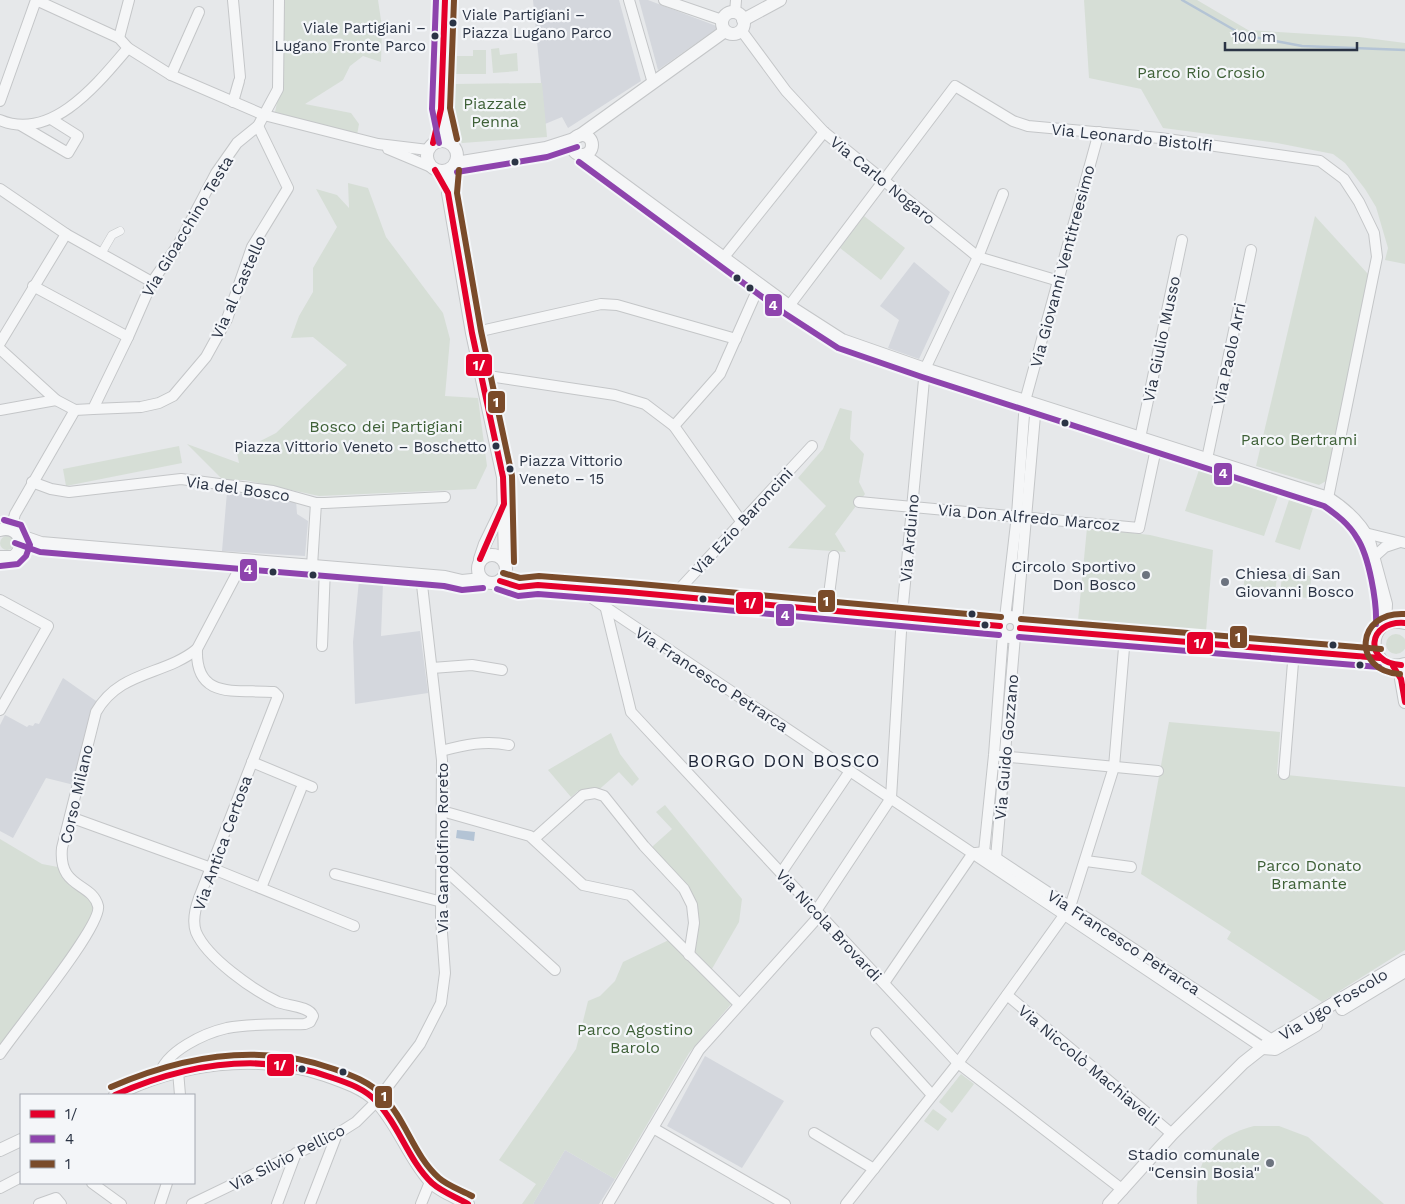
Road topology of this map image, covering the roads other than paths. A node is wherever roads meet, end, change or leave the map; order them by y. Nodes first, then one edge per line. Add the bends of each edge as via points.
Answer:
1 (36, 0) edge
2 (129, 0) edge
3 (234, 0) edge
4 (279, 0) edge
5 (445, 0) edge
6 (629, 0) edge
7 (664, 0) edge
8 (780, 0) edge
9 (200, 12) dead end
10 (739, 16) edge
11 (724, 26) junction
12 (119, 38) junction
13 (128, 48) junction
14 (171, 75) junction
15 (653, 83) junction
16 (0, 101) edge
17 (233, 102) junction
18 (441, 109) junction
19 (264, 115) junction
20 (50, 119) junction
21 (1, 121) edge
22 (21, 126) junction
23 (258, 126) junction
24 (824, 132) junction
25 (1099, 132) junction
26 (378, 144) junction
27 (452, 145) junction
28 (582, 145) junction
29 (430, 146) junction
30 (482, 157) junction
31 (453, 166) junction
32 (433, 168) junction
33 (882, 180) junction
34 (0, 189) edge
35 (448, 193) junction
36 (1003, 194) dead end
37 (120, 231) dead end
38 (66, 234) junction
39 (1182, 240) dead end
40 (1251, 250) dead end
41 (101, 254) junction
42 (724, 257) junction
43 (978, 257) junction
44 (1059, 281) junction
45 (152, 282) junction
46 (760, 284) junction
47 (33, 286) junction
48 (789, 306) junction
49 (472, 333) junction
50 (128, 337) junction
51 (736, 339) junction
52 (0, 343) edge
53 (0, 349) edge
54 (925, 369) junction
55 (482, 375) junction
56 (56, 400) junction
57 (1031, 403) junction
58 (93, 409) junction
59 (0, 410) edge
60 (75, 410) junction
61 (674, 426) junction
62 (1140, 438) junction
63 (1156, 444) junction
64 (812, 446) dead end
65 (1207, 459) junction
66 (32, 482) junction
67 (445, 497) dead end
68 (1328, 498) junction
69 (859, 502) dead end
70 (316, 503) junction
71 (504, 504) junction
72 (19, 505) junction
73 (912, 506) junction
74 (1017, 515) junction
75 (1028, 516) junction
76 (741, 520) junction
77 (0, 529) edge
78 (17, 533) junction
79 (1365, 533) junction
80 (41, 543) junction
81 (1402, 543) edge
82 (834, 556) dead end
83 (1375, 556) junction
84 (7, 558) edge
85 (244, 560) junction
86 (479, 563) junction
87 (312, 566) junction
88 (325, 567) junction
89 (504, 571) junction
90 (421, 576) junction
91 (445, 577) junction
92 (482, 579) junction
93 (577, 588) junction
94 (673, 596) junction
95 (0, 600) edge
96 (1386, 604) junction
97 (606, 609) junction
98 (827, 610) junction
99 (902, 615) junction
100 (1402, 622) edge
101 (1385, 624) junction
102 (1010, 627) junction
103 (1125, 636) junction
104 (1374, 645) junction
105 (322, 646) dead end
106 (197, 649) junction
107 (1294, 650) junction
108 (1359, 656) junction
109 (1380, 658) junction
110 (432, 668) junction
111 (1401, 669) edge
112 (502, 670) dead end
113 (1405, 702) edge
114 (0, 710) edge
115 (508, 745) dead end
116 (441, 752) junction
117 (994, 755) junction
118 (1006, 756) junction
119 (252, 762) junction
120 (1114, 767) junction
121 (850, 771) junction
122 (1158, 771) dead end
123 (1284, 774) dead end
124 (312, 787) dead end
125 (301, 789) dead end
126 (891, 798) junction
127 (442, 811) junction
128 (70, 817) junction
129 (536, 838) junction
130 (972, 852) junction
131 (984, 852) junction
132 (996, 858) junction
133 (1086, 861) junction
134 (442, 867) junction
135 (1131, 867) dead end
136 (210, 868) junction
137 (782, 873) junction
138 (334, 874) dead end
139 (261, 888) junction
140 (442, 902) junction
141 (1070, 907) junction
142 (818, 913) junction
143 (1064, 917) junction
144 (354, 926) dead end
145 (689, 955) junction
146 (1405, 961) edge
147 (555, 970) dead end
148 (1405, 972) edge
149 (884, 983) junction
150 (1007, 995) junction
151 (739, 1004) junction
152 (876, 1033) dead end
153 (1268, 1044) junction
154 (0, 1054) edge
155 (958, 1063) junction
156 (178, 1071) junction
157 (159, 1076) junction
158 (117, 1094) edge
159 (180, 1094) edge
160 (932, 1094) junction
161 (376, 1102) junction
162 (653, 1128) junction
163 (814, 1133) dead end
164 (337, 1134) junction
165 (1172, 1134) junction
166 (20, 1142) edge
167 (0, 1150) edge
168 (296, 1153) junction
169 (874, 1169) junction
170 (20, 1178) edge
171 (430, 1182) junction
172 (93, 1184) edge
173 (168, 1184) edge
174 (0, 1188) edge
175 (1123, 1190) junction
176 (38, 1204) edge
177 (61, 1204) edge
178 (121, 1204) edge
179 (160, 1204) edge
180 (192, 1204) edge
181 (277, 1204) edge
182 (310, 1204) edge
183 (421, 1204) edge
184 (468, 1204) edge
185 (608, 1204) edge
186 (785, 1204) edge
187 (846, 1204) edge
188 (1109, 1204) edge

1 - 12 street
1 - 16 street
2 - 12 street
3 - 17 street via 239,79
4 - 19 street, Via Gioacchino Testa via 278,89
5 - 18 street
6 - 15 street
7 - 11 street
8 - 10 street
9 - 14 street
10 - 11 street via 726,15
10 - 11 street via 735,34
10 - 24 street, Via Carlo Nogaro via 786,91
11 - 15 street
12 - 13 street
13 - 14 street
13 - 20 street via 93,88
14 - 17 street
15 - 28 street via 603,117
17 - 19 street
18 - 27 street
18 - 29 street
19 - 23 street, Via Gioacchino Testa
19 - 26 street
20 - 22 street via 36,125
20 - 22 street via 78,136 68,153
21 - 22 street
23 - 45 street, Via Gioacchino Testa via 237,144 216,173 178,245
23 - 58 street, Via al Castello via 288,188 252,247 227,319 206,357 174,396 159,403
24 - 33 street, Via Carlo Nogaro
24 - 42 street
25 - 33 street, Via Leonardo Bistolfi via 1028,126 1013,121 955,86
25 - 44 street, Via Giovanni Ventitreesimo
25 - 68 street, Via Leonardo Bistolfi via 1320,161 1344,179 1360,202 1374,233 1377,257
26 - 29 street
26 - 32 street
27 - 29 street via 437,141
27 - 30 street
27 - 31 street
28 - 30 street
28 - 42 street via 604,168
29 - 32 street via 426,157
30 - 31 street
31 - 32 street
31 - 35 street
32 - 35 street
33 - 43 street, Via Carlo Nogaro
33 - 48 street
34 - 38 street
35 - 49 street
36 - 43 street, Via Arduino
37 - 41 street via 112,235
38 - 41 street
38 - 47 street
39 - 62 street, Via Giulio Musso
40 - 65 street, Via Paolo Arri
41 - 45 street
42 - 46 street
43 - 44 street, Via Carlo Nogaro
43 - 54 street, Via Arduino
44 - 57 street, Via Giovanni Ventitreesimo
45 - 50 street, Via Gioacchino Testa
46 - 48 street
46 - 51 street
47 - 50 street
47 - 52 street
48 - 54 street via 842,340
49 - 51 street via 601,304 617,305
49 - 55 street
50 - 58 street, Via Gioacchino Testa
51 - 61 street via 720,374
53 - 56 street
54 - 57 street
54 - 73 street, Via Arduino
55 - 61 street via 615,395 645,404
55 - 71 street via 500,454
56 - 59 street
56 - 60 street
57 - 62 street
57 - 74 street
57 - 75 street
58 - 60 street
60 - 66 street
61 - 76 street
62 - 63 street
63 - 65 street
63 - 75 street, Via Don Alfredo Marcoz via 1139,528
64 - 76 street, Via Ezio Baroncini
65 - 68 street
66 - 70 street, Via del Bosco via 69,492 181,479 273,490
66 - 72 street
67 - 70 street, Via del Bosco
68 - 79 street via 1344,508
69 - 73 street, Via Don Alfredo Marcoz
70 - 87 street
71 - 86 street
71 - 89 street
72 - 77 street
72 - 78 street via 12,522
73 - 74 street, Via Don Alfredo Marcoz
73 - 99 street, Via Arduino
74 - 75 street, Via Don Alfredo Marcoz
74 - 102 street
75 - 102 street
76 - 94 street, Via Ezio Baroncini
77 - 78 street
78 - 80 street
78 - 84 street via 21,544
79 - 81 street
79 - 83 street
80 - 84 street
80 - 85 street
81 - 83 street via 1385,547
82 - 98 street
83 - 96 street
85 - 87 street
85 - 106 street
86 - 89 street via 494,554
86 - 91 street
86 - 92 street
87 - 88 street
88 - 90 street
88 - 105 street
89 - 92 street via 490,583
89 - 93 street via 538,585
90 - 91 street
90 - 110 street, Via Gandolfino Roreto
91 - 92 street via 462,581
93 - 94 street
93 - 97 street, Via Francesco Petrarca
94 - 98 street
95 - 114 street via 48,626
96 - 100 street
96 - 101 street
97 - 121 street, Via Francesco Petrarca
97 - 137 street, Via Nicola Brovardi via 631,712
98 - 99 street
99 - 102 street
99 - 126 street, Via Arduino
100 - 101 street
101 - 104 street via 1376,633
102 - 103 street
102 - 117 street, Via Guido Gozzano
102 - 118 street, Via Guido Gozzano
103 - 107 street
103 - 120 street
104 - 108 street
104 - 109 street
106 - 119 street, Via Antica Certosa via 201,676 211,685 278,695
106 - 128 street, Corso Milano via 127,681 102,703 93,720
107 - 108 street
107 - 123 street
108 - 109 street
109 - 111 street
110 - 112 street via 472,665
110 - 116 street, Via Gandolfino Roreto
111 - 113 street
115 - 116 street via 476,743
116 - 127 street, Via Gandolfino Roreto
117 - 118 street
117 - 131 street, Via Guido Gozzano
118 - 120 street
118 - 132 street, Via Guido Gozzano
119 - 124 street
119 - 136 street, Via Antica Certosa
120 - 122 street
120 - 133 street
121 - 126 street, Via Francesco Petrarca
121 - 137 street
125 - 139 street
126 - 130 street, Via Francesco Petrarca
126 - 142 street
127 - 129 street
127 - 134 street, Via Gandolfino Roreto
128 - 136 street
128 - 154 street, Corso Milano via 62,848 63,868 96,901 99,908 96,921
129 - 145 street via 584,885 630,895
129 - 145 street via 584,795 604,796 684,889 692,905 694,923
130 - 131 street, Via Francesco Petrarca
130 - 143 street, Via Francesco Petrarca
130 - 149 street
131 - 132 street, Via Francesco Petrarca
132 - 141 street, Via Francesco Petrarca
133 - 135 street
133 - 141 street
134 - 140 street, Via Gandolfino Roreto
134 - 147 street
136 - 139 street
136 - 157 street, Via Antica Certosa via 194,921 196,932 204,944 223,964 269,996 313,1016 307,1024 236,1027 215,1032 176,1053 163,1066
137 - 142 street, Via Nicola Brovardi
138 - 140 street
139 - 144 street
140 - 161 street, Via Gandolfino Roreto via 445,973 441,1003 420,1044
141 - 143 street
141 - 153 street, Via Francesco Petrarca
142 - 149 street, Via Nicola Brovardi
142 - 151 street
143 - 150 street
143 - 153 street, Via Francesco Petrarca
145 - 151 street
146 - 153 street, Via Ugo Foscolo
148 - 153 street, Via Ugo Foscolo via 1275,1050
149 - 155 street, Via Nicola Brovardi
150 - 155 street
150 - 165 street, Via Niccolò Machiavelli
151 - 162 street via 699,1050
152 - 160 street
153 - 165 street, Via Ugo Foscolo via 1234,1070
155 - 160 street
155 - 175 street, Via Nicola Brovardi
156 - 157 street
156 - 159 street
156 - 161 street via 232,1063 294,1067 344,1082
157 - 158 street
160 - 169 street
161 - 164 street, Via Silvio Pellico via 356,1122
161 - 171 street
162 - 185 street
162 - 186 street
163 - 169 street
164 - 168 street, Via Silvio Pellico
164 - 182 street
165 - 175 street, Via Ugo Foscolo
166 - 167 street
168 - 180 street, Via Silvio Pellico
168 - 181 street
169 - 187 street
170 - 174 street
171 - 183 street
171 - 184 street
172 - 178 street
173 - 179 street
175 - 188 street, Via Ugo Foscolo
176 - 177 street via 56,1198

